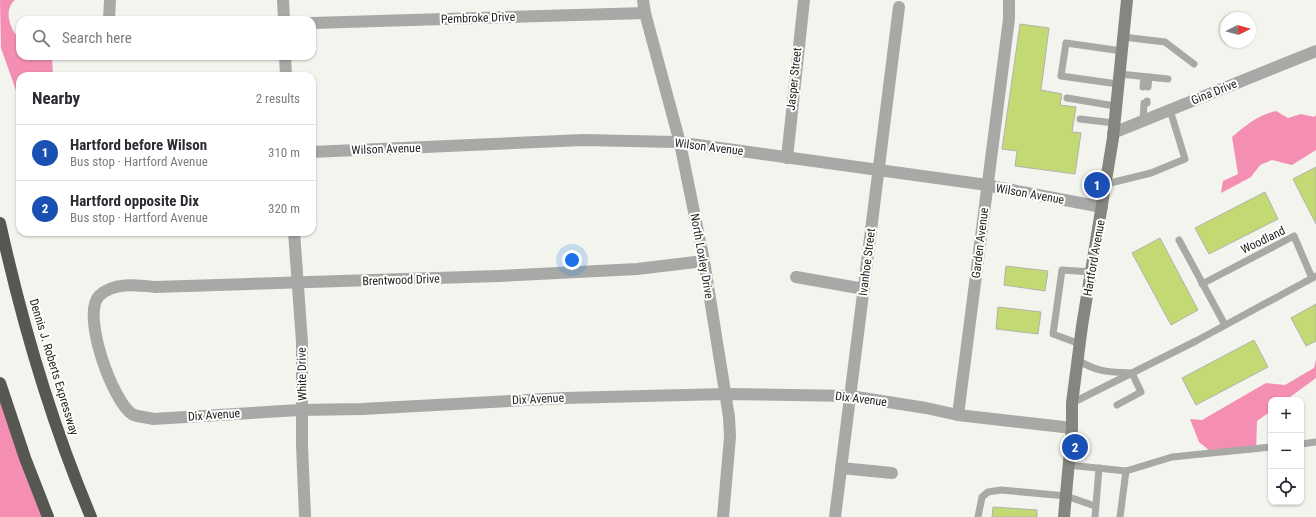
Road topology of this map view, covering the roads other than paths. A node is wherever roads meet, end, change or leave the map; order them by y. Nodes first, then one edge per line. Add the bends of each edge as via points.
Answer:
1 (110, 0) edge
2 (284, 0) edge
3 (643, 0) edge
4 (804, 0) edge
5 (1008, 0) edge
6 (1127, 0) edge
7 (899, 7) dead end
8 (644, 13) junction
9 (109, 16) edge
10 (284, 16) edge
11 (316, 23) edge
12 (1123, 37) junction
13 (1122, 51) junction
14 (1316, 51) edge
15 (285, 60) edge
16 (1194, 64) dead end
17 (286, 72) edge
18 (1147, 77) junction
19 (1119, 79) junction
20 (1168, 79) dead end
21 (1146, 87) dead end
22 (1067, 98) dead end
23 (1144, 101) dead end
24 (1115, 106) junction
25 (1170, 110) junction
26 (1080, 118) dead end
27 (1143, 121) junction
28 (1113, 128) junction
29 (680, 143) junction
30 (316, 152) edge
31 (787, 158) junction
32 (879, 170) junction
33 (1106, 184) junction
34 (987, 186) junction
35 (1102, 207) junction
36 (0, 222) edge
37 (294, 236) edge
38 (1179, 240) dead end
39 (704, 261) junction
40 (1092, 272) junction
41 (796, 277) dead end
42 (1314, 277) edge
43 (297, 282) junction
44 (1202, 284) junction
45 (864, 289) junction
46 (99, 295) joint
47 (1226, 325) junction
48 (1080, 344) junction
49 (1078, 360) junction
50 (1132, 373) junction
51 (0, 383) edge
52 (725, 394) junction
53 (850, 396) junction
54 (1072, 404) junction
55 (1117, 405) dead end
56 (303, 410) junction
57 (958, 415) junction
58 (1072, 428) junction
59 (1316, 442) edge
60 (1304, 444) edge
61 (1268, 447) edge
62 (1068, 465) junction
63 (842, 468) junction
64 (1099, 468) junction
65 (1126, 471) junction
66 (892, 473) dead end
67 (1066, 496) junction
68 (1095, 506) junction
69 (48, 517) edge
70 (91, 517) edge
71 (305, 517) edge
72 (722, 517) edge
73 (835, 517) edge
74 (978, 517) edge
75 (1064, 517) edge
76 (1095, 517) edge
77 (1120, 517) edge

1 - 9 street
2 - 10 street
3 - 8 street, North Loxley Drive
4 - 31 street, Jasper Street
5 - 34 street, Garden Avenue via 1009,19
6 - 12 main road, Hartford Avenue
7 - 32 street, Ivanhoe Street
8 - 11 street, Pembroke Drive
8 - 29 street, North Loxley Drive
12 - 13 main road, Hartford Avenue
12 - 16 lane via 1165,42
13 - 19 main road, Hartford Avenue
13 - 19 lane via 1066,43 1061,76
14 - 25 street, Gina Drive
15 - 17 street
18 - 19 lane
18 - 20 lane
18 - 21 lane
19 - 24 main road, Hartford Avenue
22 - 24 lane
23 - 27 lane
24 - 28 main road, Hartford Avenue
25 - 27 street, Gina Drive
25 - 33 lane via 1185,159 1151,173
26 - 28 lane
27 - 28 street, Gina Drive
28 - 33 main road, Hartford Avenue
29 - 30 street, Wilson Avenue via 582,140
29 - 31 street, Wilson Avenue
29 - 39 street, North Loxley Drive
31 - 32 street, Wilson Avenue
32 - 34 street, Wilson Avenue
32 - 45 street, Ivanhoe Street
33 - 35 main road, Hartford Avenue
34 - 35 street, Wilson Avenue
34 - 57 street, Garden Avenue
35 - 40 main road, Hartford Avenue
36 - 70 highway, Dennis J. Roberts Expressway via 35,362
37 - 43 street, White Drive
38 - 44 lane
39 - 43 street, Brentwood Drive via 637,269
39 - 52 street, North Loxley Drive
40 - 48 main road, Hartford Avenue
40 - 48 lane via 1062,270 1053,334
41 - 45 street
42 - 44 lane, Woodland via 1294,236
42 - 47 lane, Woodland
43 - 46 street, Brentwood Drive via 155,287 135,285 116,287
43 - 56 street, White Drive via 302,342
44 - 47 lane
45 - 53 street, Ivanhoe Street
46 - 56 street, Dix Avenue via 92,318 98,346 121,402 133,414 153,419
47 - 50 lane, Woodland
48 - 49 main road, Hartford Avenue
49 - 50 lane, Woodland via 1091,368 1106,372
49 - 54 main road, Hartford Avenue
50 - 54 lane, Woodland
50 - 55 lane via 1141,392
51 - 69 highway
52 - 53 street, Dix Avenue
52 - 56 street, Dix Avenue via 564,398
52 - 72 street, North Loxley Drive via 730,437
53 - 57 street, Dix Avenue
53 - 63 street, Ivanhoe Street
54 - 58 main road, Hartford Avenue
56 - 71 street, White Drive
57 - 58 street, Dix Avenue
58 - 62 main road, Hartford Avenue
59 - 60 lane
61 - 65 lane via 1172,457
62 - 64 lane
62 - 67 main road, Hartford Avenue
63 - 66 street
63 - 73 street, Ivanhoe Street
64 - 65 lane
64 - 68 lane
65 - 77 lane
67 - 68 lane
67 - 74 lane via 1019,490 993,491 982,497
67 - 75 main road, Hartford Avenue
68 - 76 lane

